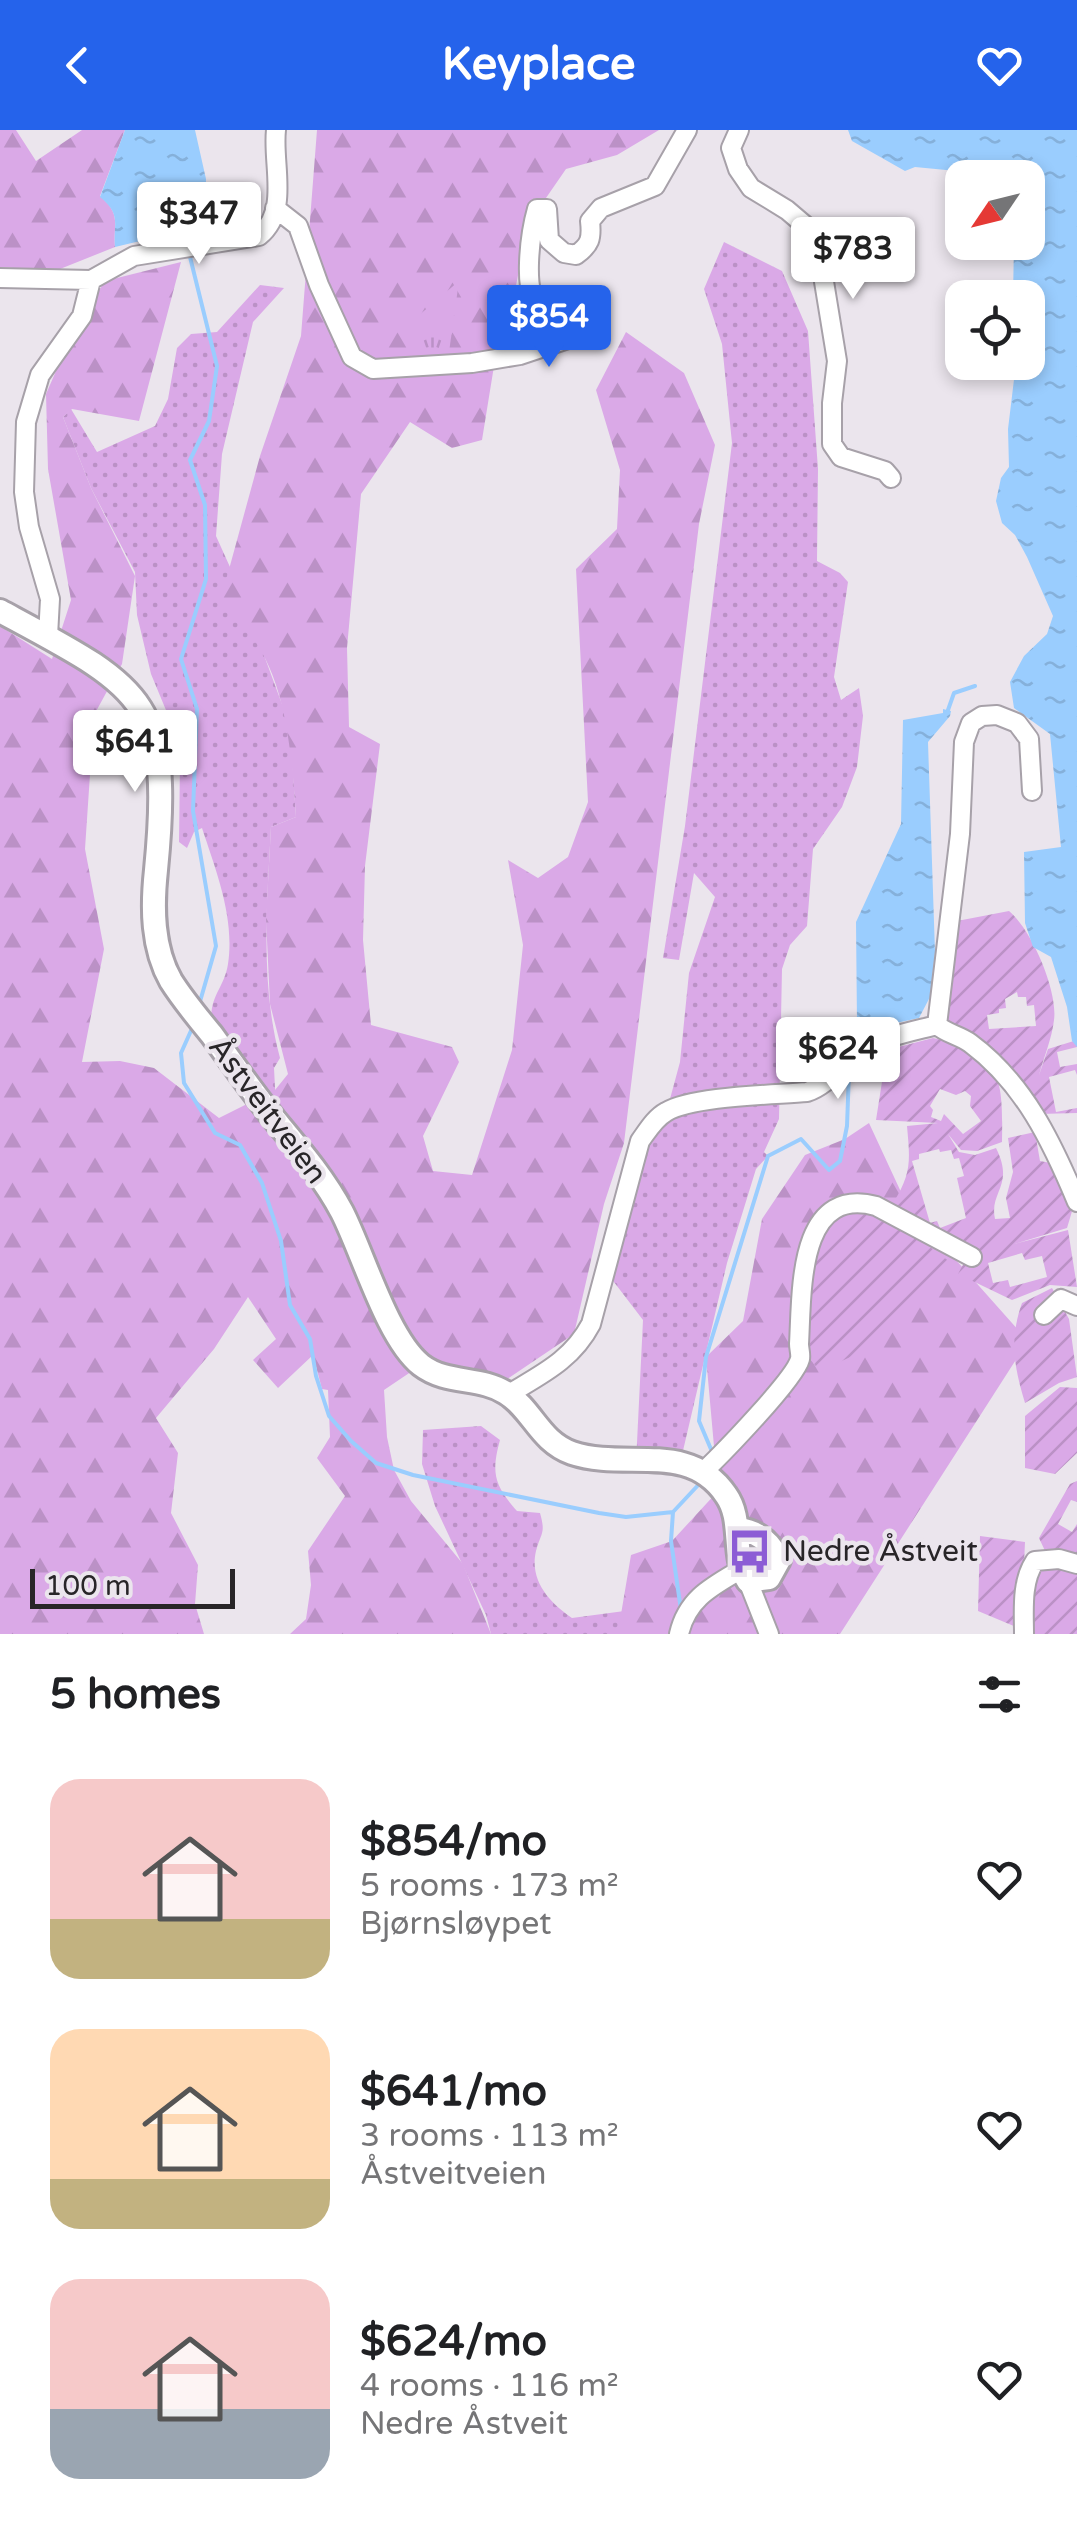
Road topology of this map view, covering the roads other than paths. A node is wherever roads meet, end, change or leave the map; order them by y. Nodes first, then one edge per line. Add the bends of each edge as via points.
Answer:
1 (276, 130) edge
2 (687, 130) edge
3 (739, 130) edge
4 (275, 208) junction
5 (0, 278) edge
6 (91, 280) junction
7 (891, 478) dead end
8 (0, 611) edge
9 (48, 636) junction
10 (1032, 791) dead end
11 (936, 1025) junction
12 (1077, 1202) edge
13 (972, 1257) dead end
14 (1077, 1306) edge
15 (1044, 1314) dead end
16 (509, 1394) junction
17 (710, 1471) junction
18 (738, 1529) junction
19 (1077, 1564) edge
20 (744, 1575) junction
21 (679, 1634) edge
22 (769, 1634) edge
23 (1024, 1634) edge

1 - 4 street
2 - 4 street via 655,186 601,208 590,221 592,238 576,255 549,240 546,209 536,209 531,298 539,309 579,326 576,336 520,355 373,368 352,357 298,226
3 - 7 street via 731,148 751,188 807,227 818,245 838,361 832,444 840,456
4 - 6 street via 258,236 134,256
5 - 6 street
6 - 9 street via 82,316 40,375 26,422 24,492 50,599
8 - 9 street, Åstveitveien
9 - 16 street, Åstveitveien via 101,667 147,715 162,780 154,933 170,978 341,1210 408,1350 431,1372
10 - 11 street via 1029,739 1017,723 997,715 971,724
11 - 12 street via 966,1040 1010,1080 1042,1124
11 - 16 street via 863,1049 806,1092 691,1103 653,1123 640,1140 582,1342
13 - 17 street via 862,1202 825,1215 804,1268 800,1360
14 - 15 street via 1062,1299
16 - 17 street via 546,1439 572,1453 680,1460
17 - 18 street via 728,1496
18 - 20 street
18 - 20 street via 763,1538 778,1560 769,1578
19 - 23 street via 1035,1561 1024,1595
20 - 21 street via 692,1602
20 - 22 street

